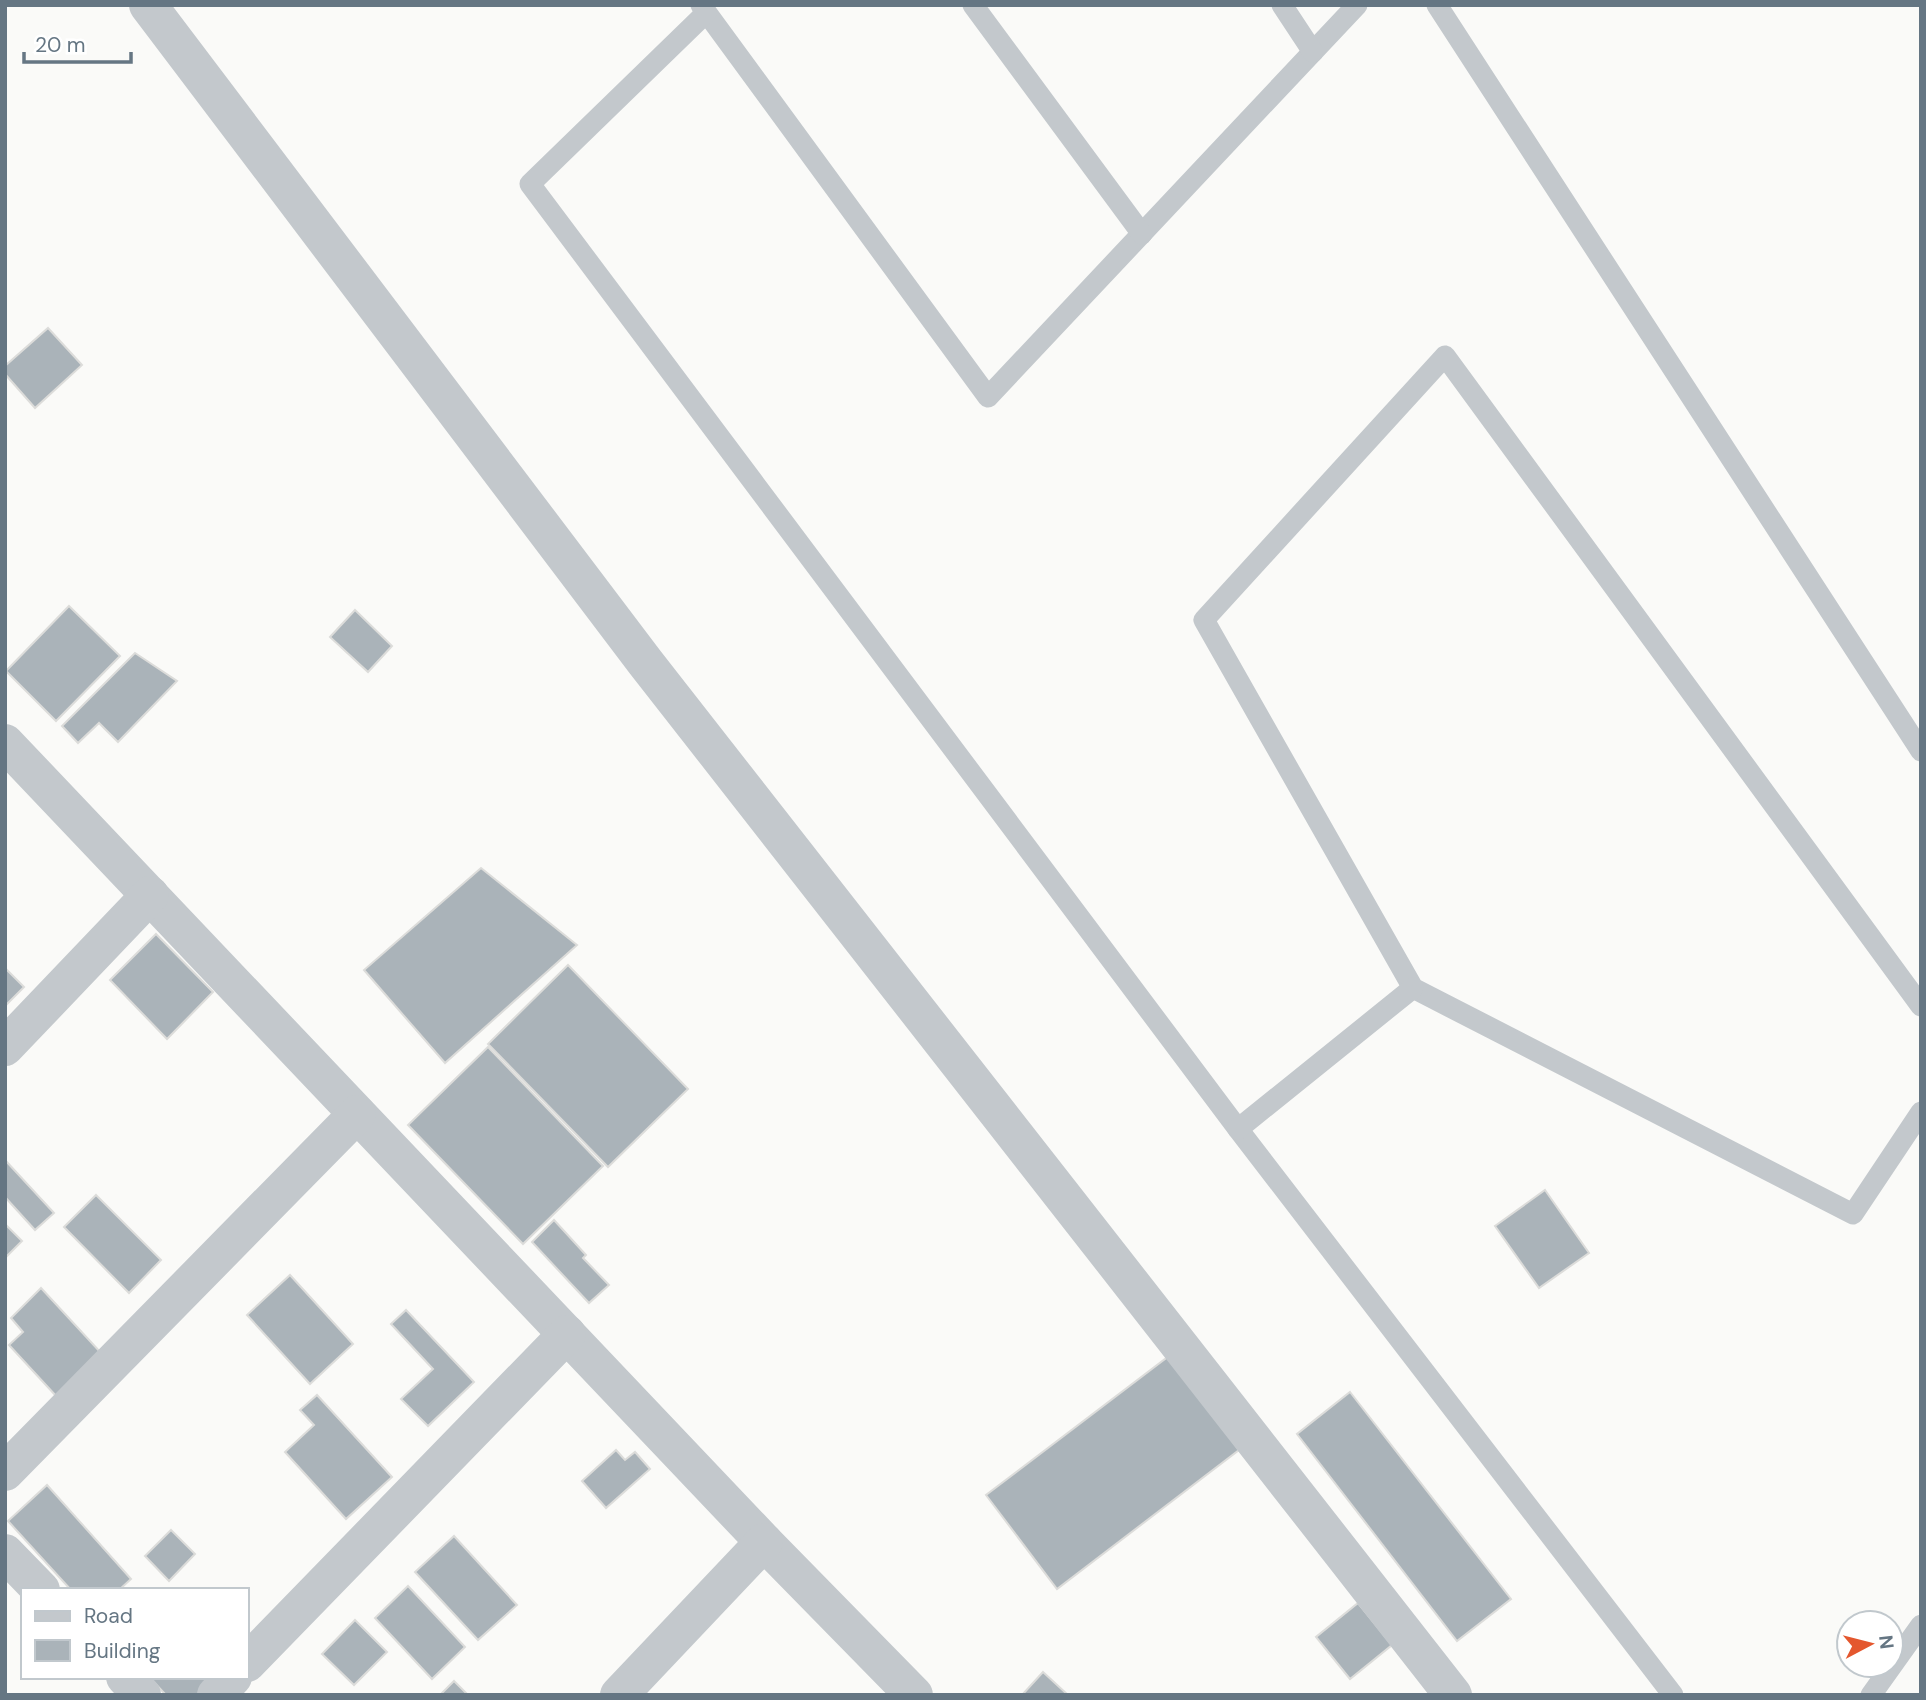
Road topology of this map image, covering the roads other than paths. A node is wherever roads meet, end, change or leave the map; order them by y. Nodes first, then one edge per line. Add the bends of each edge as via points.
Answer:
1 (148, 5) edge
2 (973, 5) edge
3 (1282, 5) edge
4 (1357, 5) edge
5 (1437, 5) edge
6 (704, 9) edge
7 (1313, 52) junction
8 (1142, 234) junction
9 (5, 743) edge
10 (1921, 751) edge
11 (150, 895) junction
12 (1413, 988) junction
13 (1921, 1006) edge
14 (5, 1047) edge
15 (1921, 1112) edge
16 (357, 1114) junction
17 (1238, 1129) junction
18 (567, 1334) junction
19 (5, 1472) edge
20 (764, 1542) junction
21 (5, 1553) edge
22 (39, 1588) edge
23 (1921, 1625) edge
24 (248, 1662) edge
25 (127, 1679) edge
26 (231, 1679) edge
27 (142, 1695) edge
28 (216, 1695) edge
29 (619, 1695) edge
30 (914, 1695) edge
31 (1453, 1695) edge
32 (1672, 1695) edge
33 (1871, 1695) edge

1 - 31 street via 645,662
2 - 8 lane
3 - 7 lane
4 - 7 lane
5 - 10 lane
6 - 8 lane via 988,397
6 - 17 lane via 530,184
7 - 8 lane
9 - 11 street
11 - 14 street
11 - 16 street
12 - 13 lane via 1204,620 1444,356
12 - 15 lane via 1853,1214
12 - 17 lane
16 - 18 street
16 - 19 street
17 - 32 lane
18 - 20 street
18 - 24 street
20 - 29 street
20 - 30 street
21 - 22 street
23 - 33 lane
25 - 27 street
26 - 28 street

